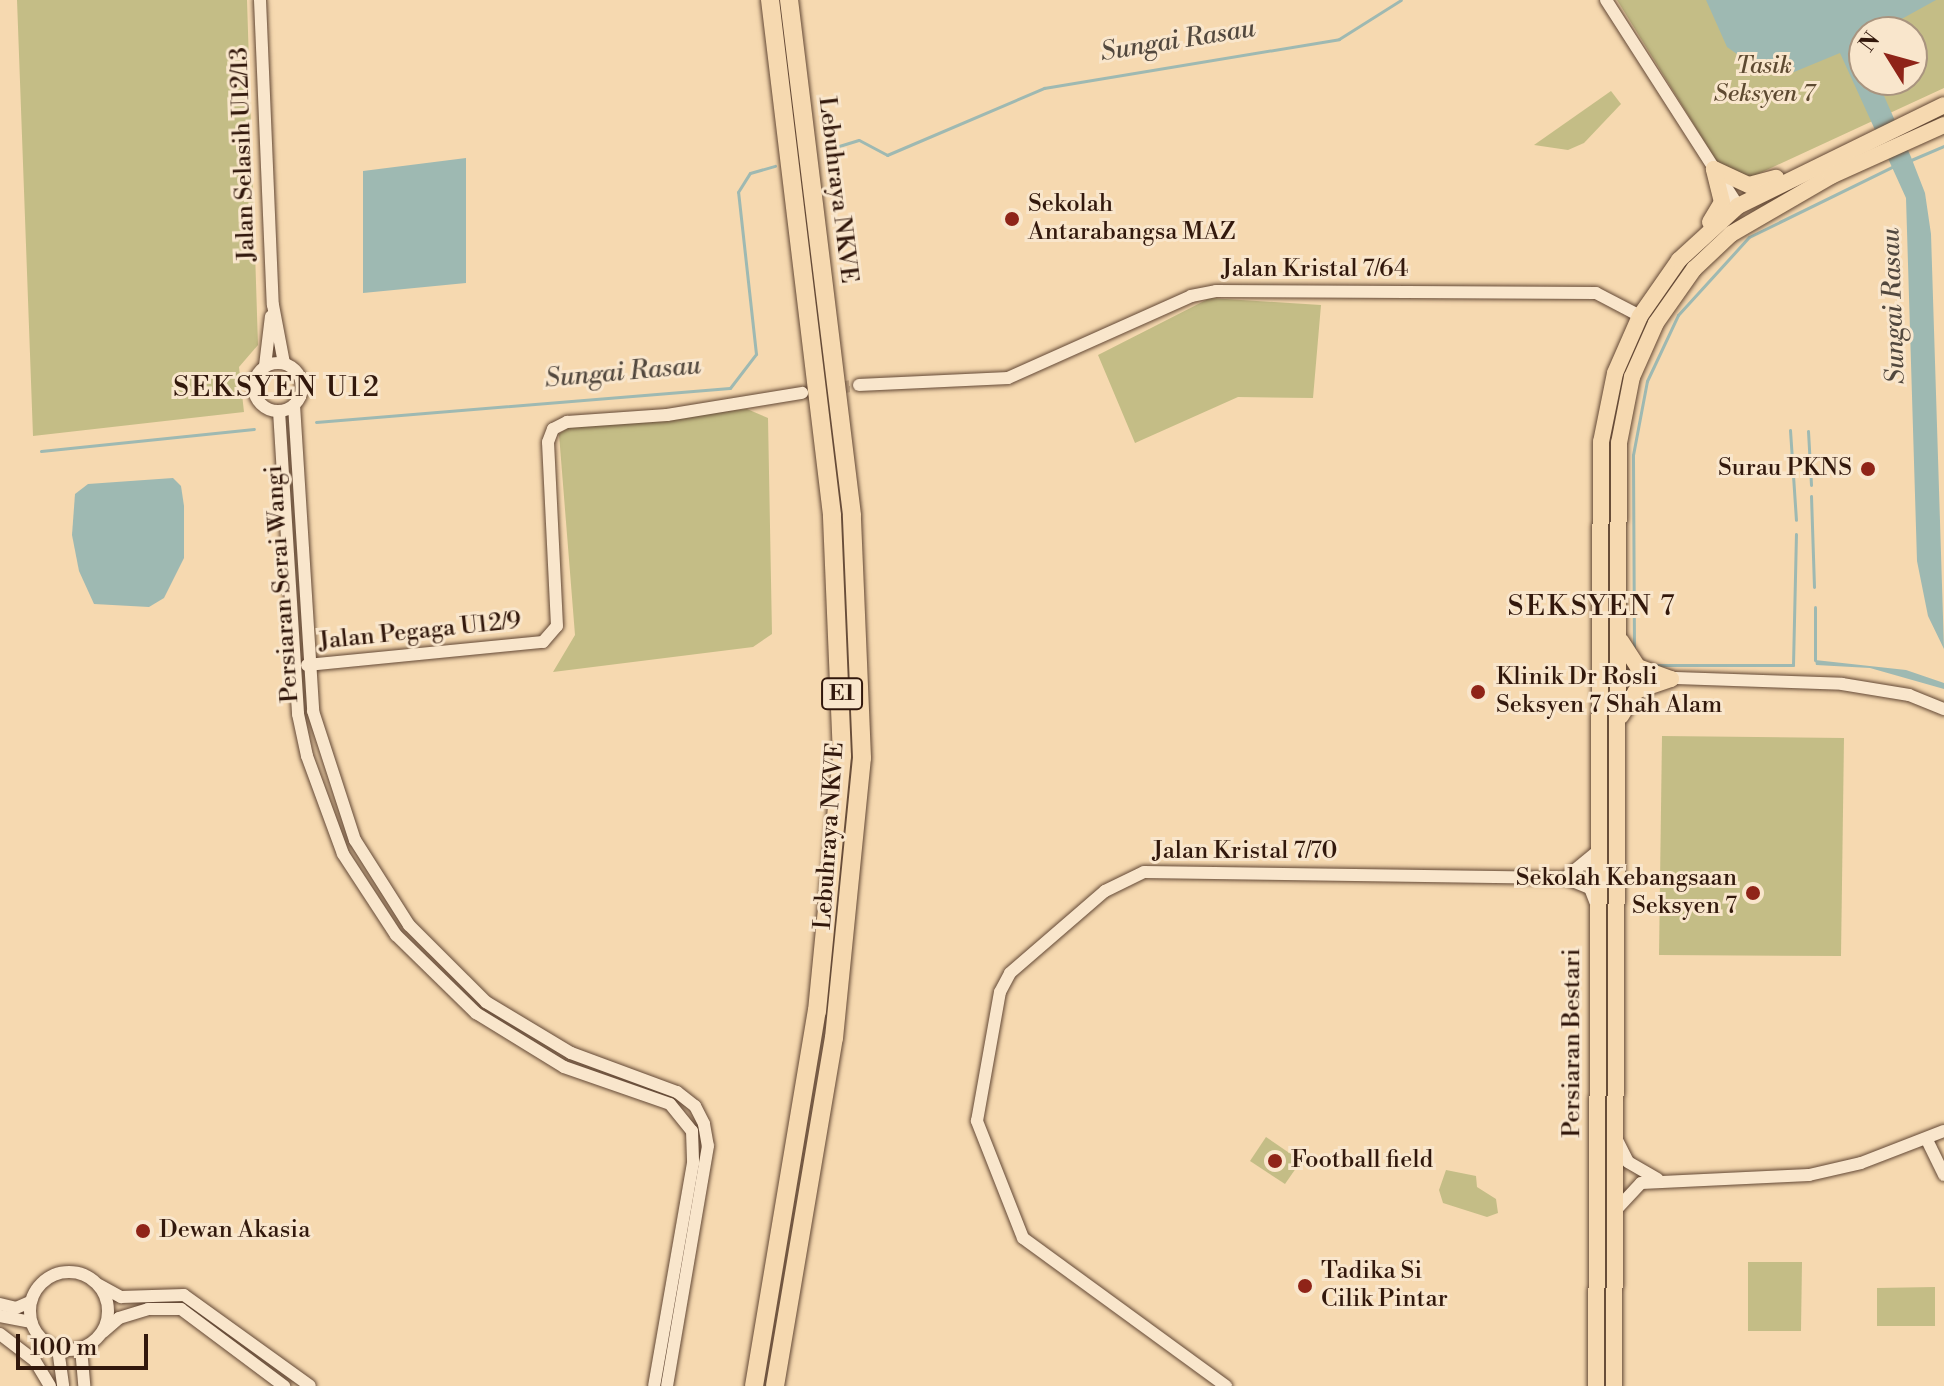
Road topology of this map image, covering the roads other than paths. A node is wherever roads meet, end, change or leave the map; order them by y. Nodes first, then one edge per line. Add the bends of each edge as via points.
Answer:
1 (260, 0) edge
2 (770, 0) edge
3 (789, 0) edge
4 (1606, 0) edge
5 (1944, 105) edge
6 (1944, 125) edge
7 (1812, 166) junction
8 (1714, 169) junction
9 (1831, 176) junction
10 (1738, 206) junction
11 (1692, 246) junction
12 (273, 305) junction
13 (1640, 316) junction
14 (284, 363) junction
15 (265, 366) junction
16 (859, 385) tunnel mouth
17 (802, 393) tunnel mouth
18 (294, 405) junction
19 (279, 411) junction
20 (1618, 627) junction
21 (307, 665) junction
22 (1618, 676) junction
23 (1671, 679) junction
24 (1944, 709) edge
25 (1617, 730) junction
26 (1598, 792) junction
27 (1598, 851) junction
28 (1565, 878) junction
29 (1598, 908) junction
30 (1944, 1131) edge
31 (1616, 1135) junction
32 (1927, 1140) junction
33 (1944, 1175) edge
34 (1658, 1179) junction
35 (1615, 1211) junction
36 (99, 1285) junction
37 (30, 1302) junction
38 (0, 1304) edge
39 (0, 1316) edge
40 (31, 1322) junction
41 (0, 1334) edge
42 (99, 1335) junction
43 (81, 1348) junction
44 (58, 1349) junction
45 (50, 1386) edge
46 (63, 1386) edge
47 (84, 1386) edge
48 (284, 1386) edge
49 (310, 1386) edge
50 (654, 1386) edge
51 (667, 1386) edge
52 (754, 1386) edge
53 (775, 1386) edge
54 (1226, 1386) edge
55 (1596, 1386) edge
56 (1614, 1386) edge

1 - 12 street, Jalan Selasih U12/13
2 - 52 highway, Lebuhraya NKVE / E1 via 832,515 842,756 817,1011
3 - 53 highway, Lebuhraya NKVE / E1 via 852,515 862,758 834,1038
4 - 8 street
5 - 7 main road, Persiaran Bestari
6 - 9 main road, Persiaran Bestari
7 - 8 main road via 1749,185
7 - 10 main road, Persiaran Bestari
8 - 10 street
8 - 11 main road via 1722,202
9 - 10 main road via 1803,183 1760,205
9 - 20 main road, Persiaran Bestari via 1731,234 1694,269 1656,323 1632,377 1619,443
10 - 11 main road, Persiaran Bestari
11 - 13 main road, Persiaran Bestari
12 - 14 street, Jalan Selasih U12/13
12 - 15 street, Jalan Selasih U12/13
13 - 16 street, Jalan Kristal 7/64 via 1596,293 1216,291 1191,296 1008,378
13 - 26 main road, Persiaran Bestari via 1615,373 1601,442
14 - 15 street
14 - 18 street via 296,370 302,384
15 - 19 street via 255,378 254,394 264,407
17 - 21 street, Jalan Pegaga U12/9 via 667,415 567,422 553,429 548,442 557,626 543,642
18 - 19 street
18 - 21 street, Persiaran Serai Wangi
19 - 50 street, Persiaran Serai Wangi via 298,714 307,756 343,854 396,935 476,1013 564,1067 670,1104 692,1131 693,1163
20 - 22 main road, Persiaran Bestari
20 - 23 main road via 1629,658
21 - 51 street, Persiaran Serai Wangi via 322,752 336,794 355,840 409,925 465,983 522,1026 571,1053 677,1092 695,1106 704,1124 708,1146
22 - 23 street
22 - 25 main road, Persiaran Bestari
22 - 26 main road via 1606,691
23 - 24 street via 1842,684 1909,695
23 - 25 main road via 1628,699
25 - 31 main road, Persiaran Bestari
26 - 27 main road, Persiaran Bestari
27 - 28 street
27 - 29 main road, Persiaran Bestari
28 - 29 street via 1590,888
28 - 54 street, Jalan Kristal 7/70 via 1144,872 1105,891 1010,973 1000,992 977,1121 1023,1238
29 - 55 main road, Persiaran Bestari
30 - 32 street
31 - 34 street via 1628,1162
31 - 35 main road, Persiaran Bestari
32 - 33 street
32 - 34 street via 1809,1175
34 - 35 street via 1634,1187
35 - 56 main road, Persiaran Bestari
36 - 37 street via 81,1273 63,1272 44,1280
36 - 42 street via 108,1304
36 - 49 street via 121,1297 184,1295
37 - 38 street via 16,1308
37 - 40 street
39 - 40 street
40 - 44 street via 46,1343
41 - 45 street via 35,1361
42 - 43 street
42 - 48 street via 119,1318 148,1309 181,1309
43 - 44 street
43 - 47 street
44 - 46 street

